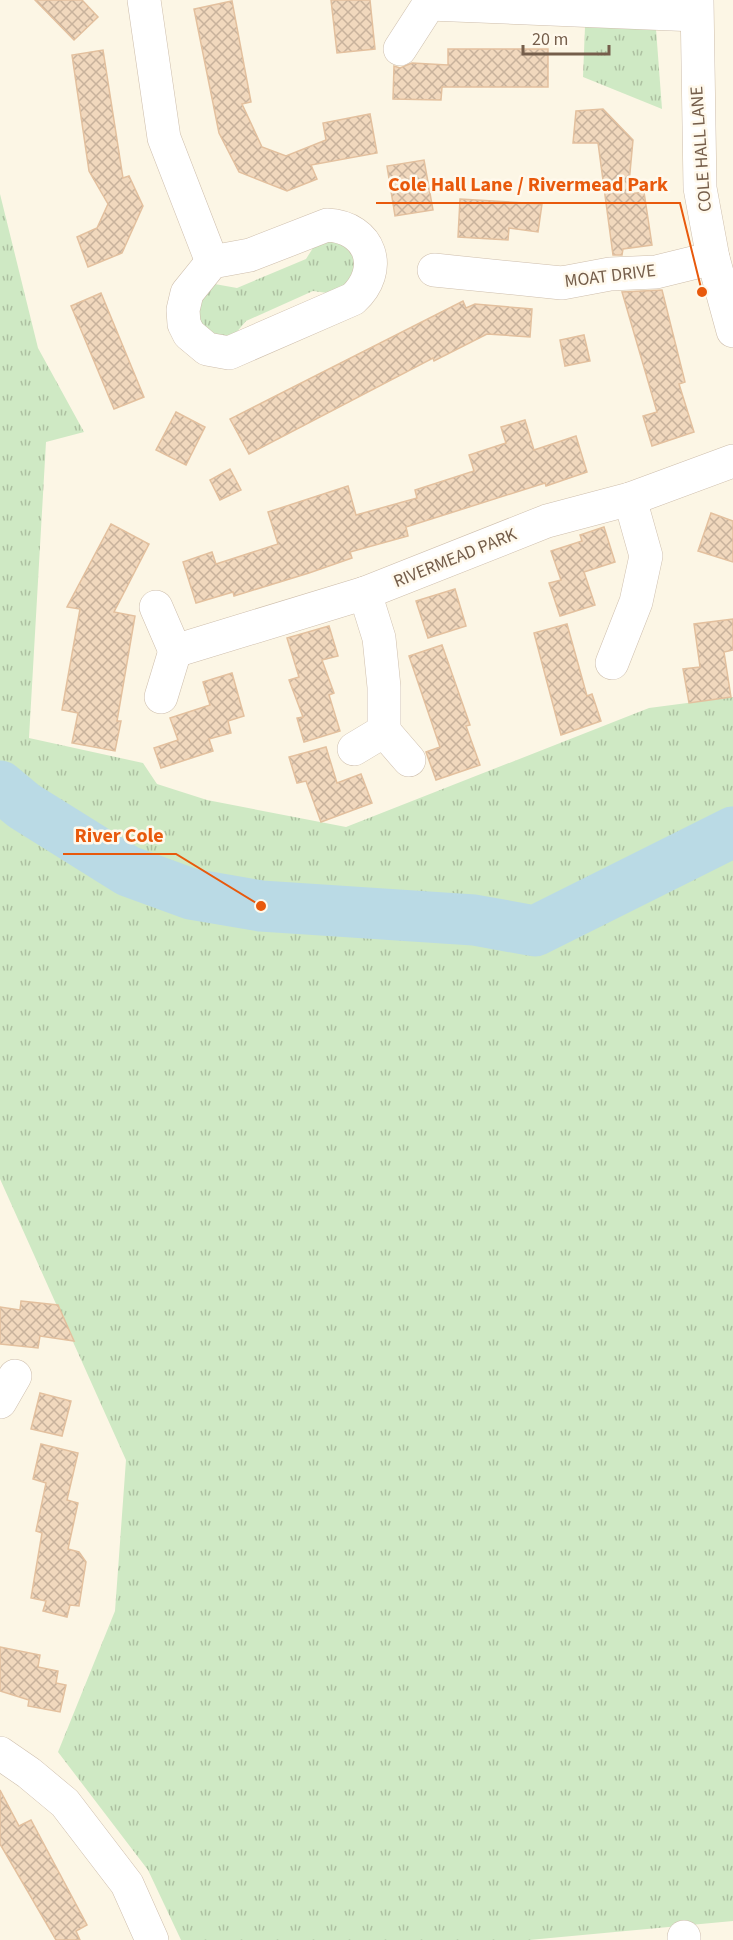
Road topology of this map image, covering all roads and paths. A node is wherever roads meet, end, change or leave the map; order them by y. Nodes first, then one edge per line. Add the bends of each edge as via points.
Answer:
1 (144, 0) edge
2 (428, 2) edge
3 (697, 8) edge
4 (400, 49) dead end
5 (713, 258) junction
6 (212, 262) junction
7 (434, 270) dead end
8 (733, 330) edge
9 (733, 461) edge
10 (630, 499) junction
11 (365, 593) junction
12 (156, 607) dead end
13 (175, 651) junction
14 (612, 663) dead end
15 (161, 697) dead end
16 (384, 731) junction
17 (354, 749) dead end
18 (409, 760) dead end
19 (0, 1752) edge
20 (152, 1940) edge

1 - 6 street via 164,138
2 - 3 street
2 - 4 street
3 - 5 street, COLE HALL LANE via 700,188
5 - 7 street, MOAT DRIVE via 656,272 610,274 562,283
5 - 8 street, COLE HALL LANE
6 - 6 street via 250,255 327,225 351,229 366,243 370,253 366,282 353,299 229,353 207,349 189,334 184,324 187,293
9 - 10 street, RIVERMEAD PARK
10 - 11 street, RIVERMEAD PARK via 547,521
10 - 14 street via 646,556 636,602
11 - 13 street, RIVERMEAD PARK
11 - 16 street via 379,638
12 - 13 street
13 - 15 street
16 - 17 street
16 - 18 street
19 - 20 street via 65,1803 127,1884

